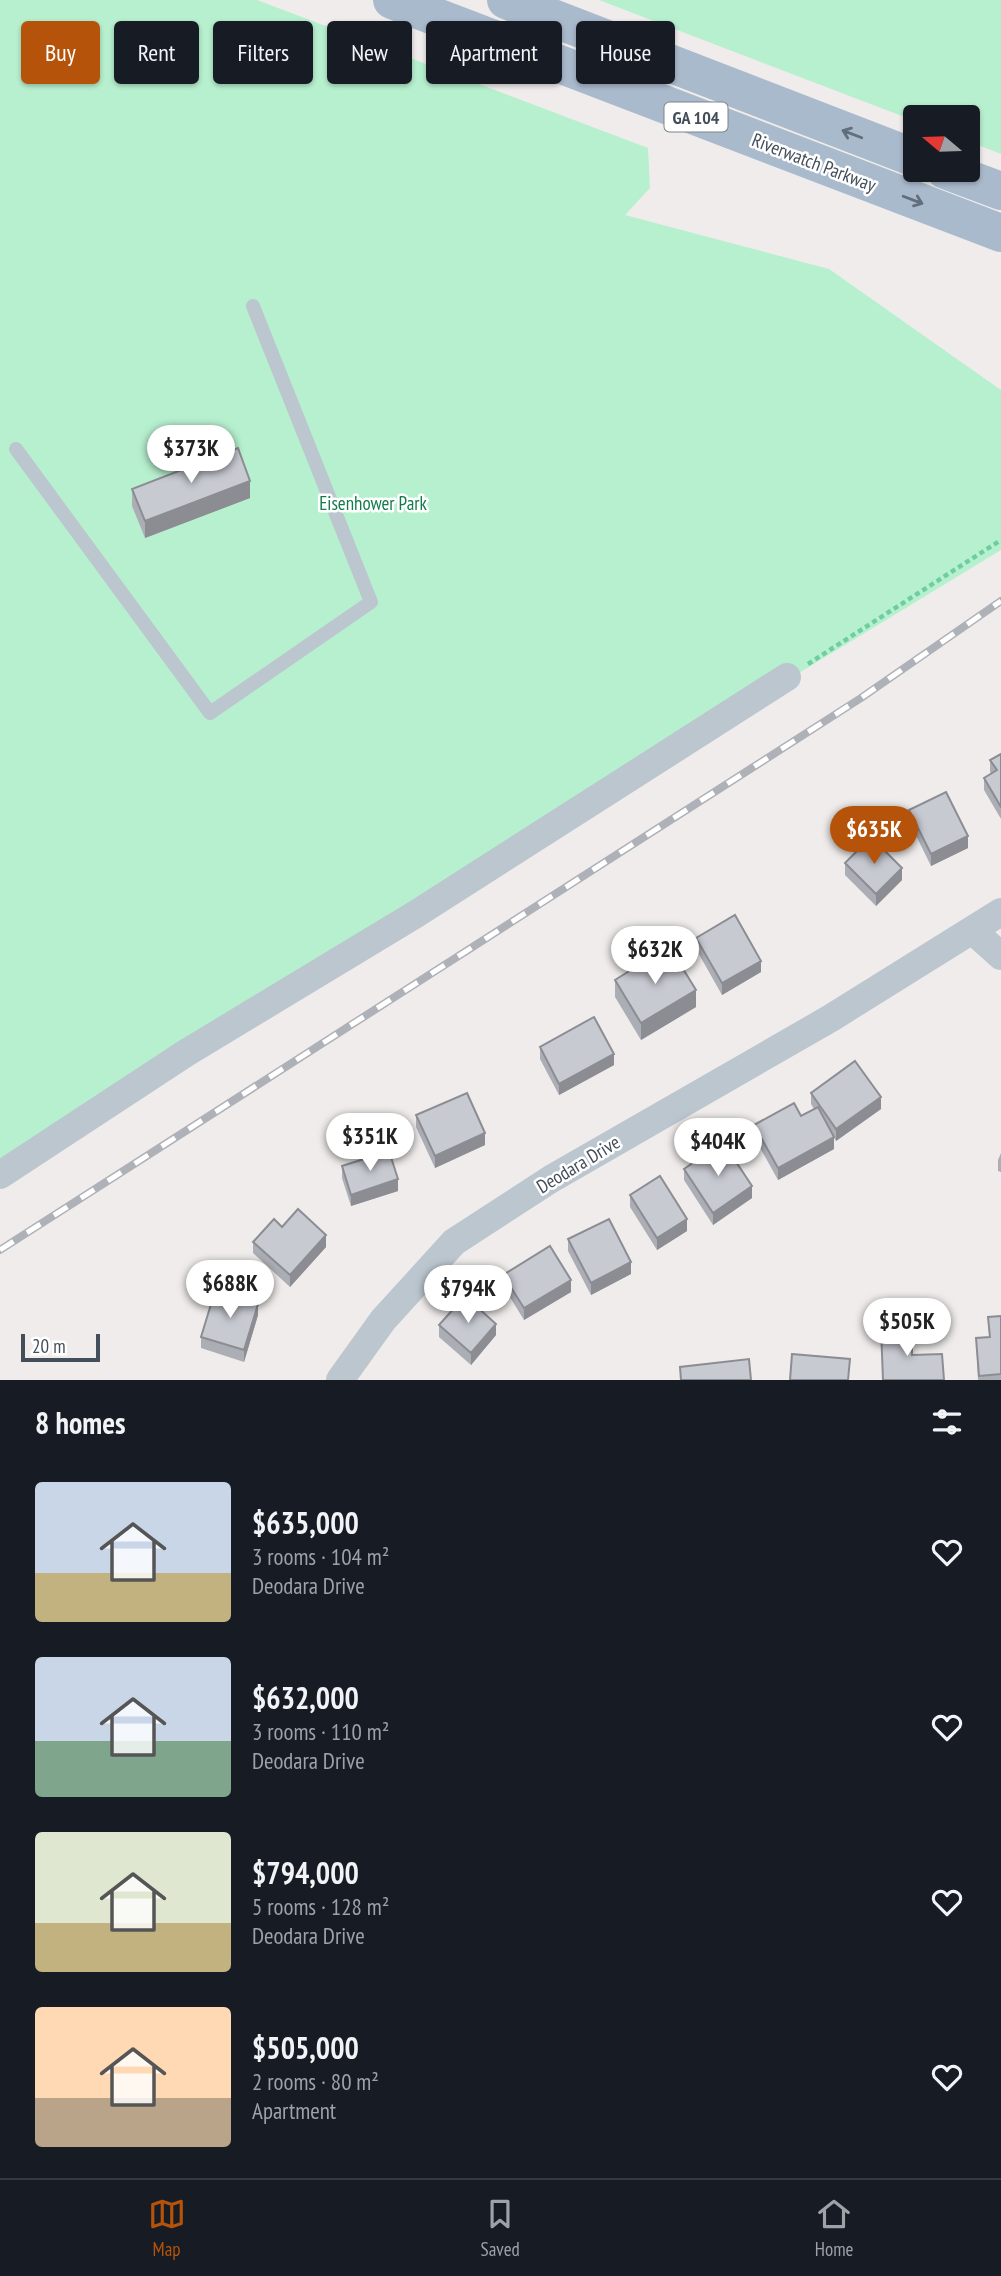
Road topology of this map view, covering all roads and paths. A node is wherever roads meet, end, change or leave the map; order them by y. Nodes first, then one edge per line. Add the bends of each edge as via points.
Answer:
1 (392, 0) edge
2 (506, 0) edge
3 (903, 153) edge
4 (977, 182) edge
5 (1001, 191) edge
6 (1001, 233) edge
7 (253, 306) dead end
8 (16, 449) dead end
9 (1001, 540) edge
10 (787, 677) joint
11 (1001, 912) edge
12 (972, 930) junction
13 (1001, 956) edge
14 (0, 1175) edge
15 (340, 1380) edge

1 -> 6 main road, Riverwatch Parkway / GA 104
3 -> 2 main road, Riverwatch Parkway / GA 104
4 - 5 main road
7 - 8 lane via 371,602 210,713
9 - 10 path
10 - 14 street
11 - 12 street, Deodara Drive
12 - 13 street
12 - 15 street, Deodara Drive via 454,1242 383,1320

